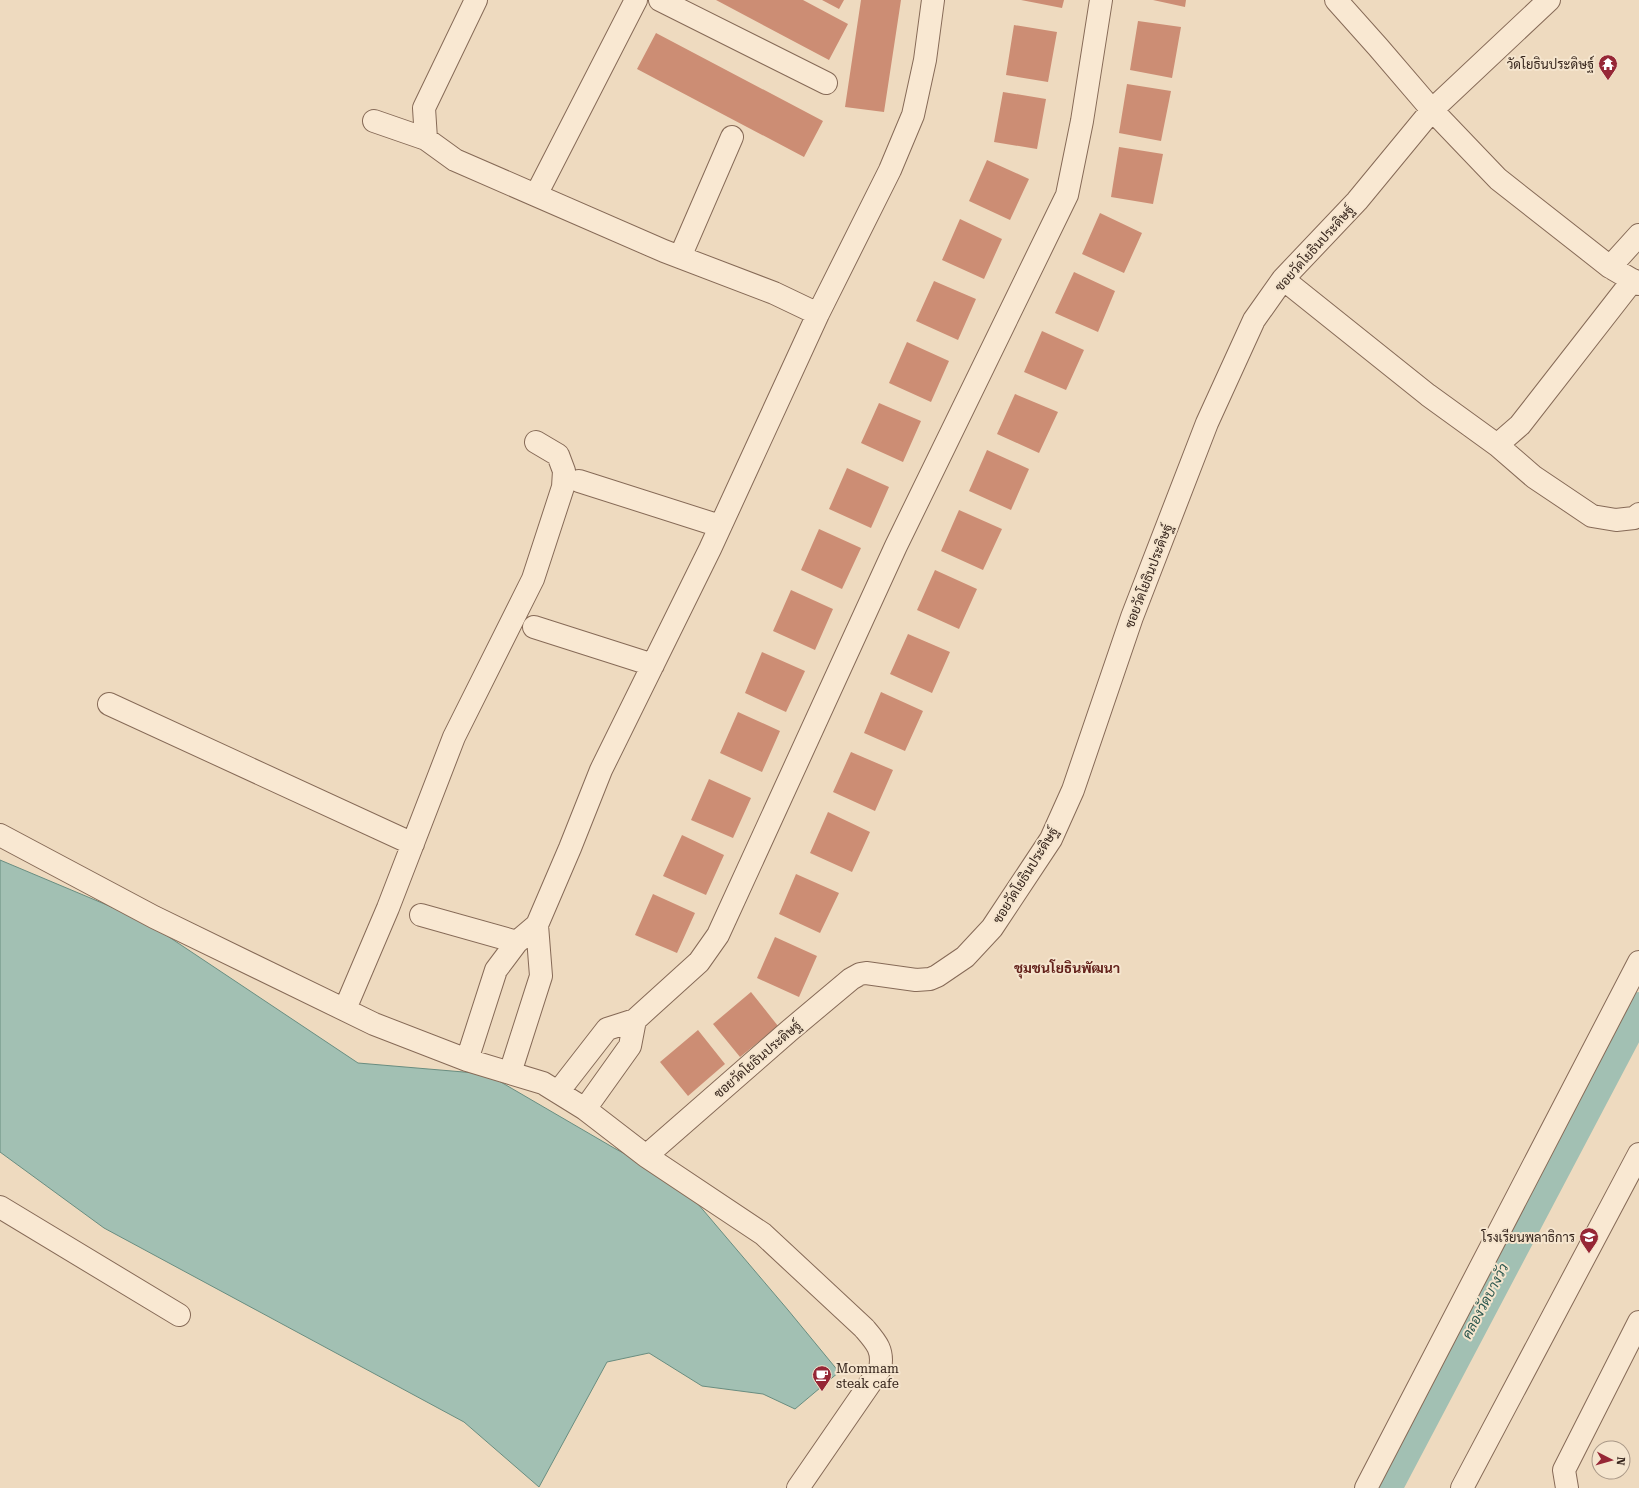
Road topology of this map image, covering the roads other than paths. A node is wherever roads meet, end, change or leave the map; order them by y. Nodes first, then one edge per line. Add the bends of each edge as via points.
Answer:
1 (476, 0) edge
2 (636, 0) edge
3 (660, 0) edge
4 (933, 0) edge
5 (1101, 0) edge
6 (1336, 0) edge
7 (1549, 0) edge
8 (826, 83) dead end
9 (1432, 110) junction
10 (374, 121) dead end
11 (732, 137) dead end
12 (426, 139) junction
13 (536, 196) junction
14 (1639, 235) edge
15 (680, 257) junction
16 (1610, 267) junction
17 (1283, 279) junction
18 (1636, 282) edge
19 (818, 314) junction
20 (536, 442) dead end
21 (1497, 445) junction
22 (579, 481) dead end
23 (1639, 514) edge
24 (720, 526) junction
25 (534, 627) dead end
26 (653, 665) junction
27 (109, 704) dead end
28 (0, 835) edge
29 (413, 844) junction
30 (421, 915) dead end
31 (537, 925) junction
32 (517, 942) junction
33 (1639, 962) edge
34 (345, 1009) junction
35 (635, 1020) junction
36 (467, 1060) junction
37 (510, 1074) junction
38 (558, 1092) junction
39 (585, 1109) junction
40 (1639, 1154) edge
41 (646, 1156) junction
42 (0, 1207) edge
43 (179, 1315) dead end
44 (1639, 1322) edge
45 (798, 1488) edge
46 (1366, 1488) edge
47 (1462, 1488) edge
48 (1566, 1488) edge

1 - 12 street via 424,108
2 - 13 street
3 - 8 street
4 - 19 street via 925,60 913,115 890,170
5 - 35 street via 1082,121 1067,195 896,546 718,935 699,962
6 - 9 street
7 - 9 street, ซอยวัดโยธินประดิษฐ์
9 - 16 street via 1498,179
9 - 17 street, ซอยวัดโยธินประดิษฐ์ via 1357,201
10 - 12 street
11 - 15 street
12 - 13 street via 455,160
13 - 15 street
14 - 16 street
15 - 19 street via 774,293
16 - 18 street
17 - 21 street via 1428,395
17 - 41 street, ซอยวัดโยธินประดิษฐ์ via 1254,320 1207,423 1132,617 1073,790 1051,839 992,928 965,957 930,979 916,980 866,973 851,979
18 - 21 street via 1520,425
19 - 24 street
20 - 29 street via 558,455 564,471 563,487 534,578 454,737
21 - 23 street via 1534,477 1592,516 1616,520 1634,518
22 - 24 street
24 - 26 street
25 - 26 street
26 - 31 street via 601,770
27 - 29 street
28 - 34 street via 154,917
29 - 34 street
30 - 32 street
31 - 32 street
31 - 37 street via 541,976
32 - 36 street via 496,970
33 - 46 street
34 - 36 street via 374,1024
35 - 38 street via 607,1029
35 - 39 street via 630,1046
36 - 37 street
37 - 38 street via 543,1083
38 - 39 street
39 - 41 street
40 - 47 street
41 - 45 street via 763,1234 864,1328 881,1352 880,1369
42 - 43 street
44 - 48 street via 1564,1470

